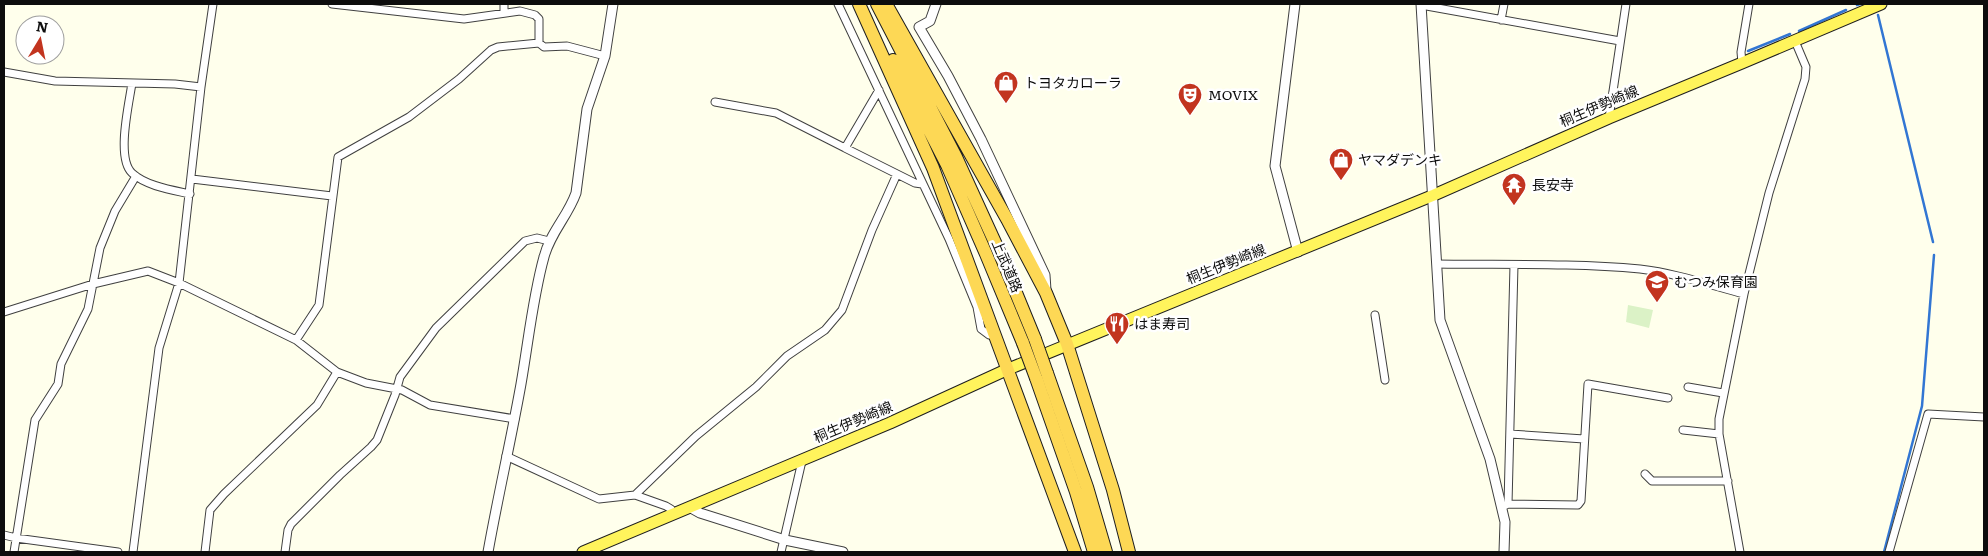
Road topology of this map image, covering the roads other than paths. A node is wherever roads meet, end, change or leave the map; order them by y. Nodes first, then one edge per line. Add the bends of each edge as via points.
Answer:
1 (214, 4) edge
2 (332, 4) edge
3 (504, 4) edge
4 (613, 4) edge
5 (838, 4) edge
6 (859, 4) edge
7 (864, 4) edge
8 (877, 4) edge
9 (886, 4) edge
10 (936, 4) edge
11 (1294, 4) edge
12 (1421, 4) edge
13 (1504, 4) edge
14 (1626, 4) edge
15 (1749, 4) edge
16 (1881, 4) edge
17 (504, 12) junction
18 (1501, 20) junction
19 (1620, 41) junction
20 (1795, 41) junction
21 (539, 43) junction
22 (605, 56) junction
23 (1742, 63) junction
24 (4, 72) edge
25 (132, 83) junction
26 (201, 87) junction
27 (879, 90) junction
28 (715, 102) dead end
29 (1609, 118) junction
30 (845, 148) junction
31 (897, 174) junction
32 (136, 176) junction
33 (192, 179) junction
34 (922, 184) junction
35 (190, 194) junction
36 (1434, 195) junction
37 (332, 196) junction
38 (549, 241) junction
39 (1298, 252) junction
40 (1437, 264) junction
41 (1514, 265) junction
42 (179, 283) junction
43 (93, 284) junction
44 (1046, 293) junction
45 (1744, 294) junction
46 (4, 312) edge
47 (1375, 315) dead end
48 (996, 335) junction
49 (296, 340) junction
50 (1029, 341) junction
51 (1067, 344) junction
52 (1006, 370) junction
53 (337, 372) junction
54 (1042, 376) junction
55 (1385, 380) dead end
56 (1688, 387) dead end
57 (396, 389) junction
58 (1723, 393) junction
59 (1668, 398) dead end
60 (1984, 417) edge
61 (515, 418) junction
62 (1683, 430) dead end
63 (1510, 434) junction
64 (1719, 434) junction
65 (1584, 439) junction
66 (506, 456) junction
67 (802, 460) junction
68 (1645, 474) dead end
69 (1728, 481) junction
70 (635, 495) junction
71 (1505, 506) junction
72 (691, 508) junction
73 (674, 515) junction
74 (4, 535) edge
75 (16, 538) junction
76 (785, 540) junction
77 (590, 551) edge
78 (14, 552) edge
79 (118, 552) edge
80 (133, 552) edge
81 (205, 552) edge
82 (285, 552) edge
83 (488, 552) edge
84 (781, 552) edge
85 (843, 552) edge
86 (1075, 552) edge
87 (1094, 552) edge
88 (1106, 552) edge
89 (1129, 552) edge
90 (1504, 552) edge
91 (1740, 552) edge
92 (1889, 552) edge

1 - 26 street
2 - 17 street via 464,19
3 - 17 street
4 - 22 street
5 - 27 street
6 - 48 highway via 933,168
7 - 50 highway, 上武道路 via 947,165
8 - 50 highway, 上武道路 via 956,157 998,249
9 - 44 highway
10 - 44 street via 930,20 919,27 981,140 1045,275
11 - 39 street via 1275,166
12 - 18 street
12 - 36 street
13 - 18 street
14 - 19 street
15 - 23 street via 1740,52
16 - 20 main road, 桐生伊勢崎線
17 - 21 street via 537,16
18 - 19 street
19 - 29 street
20 - 23 main road, 桐生伊勢崎線
20 - 45 street via 1806,67 1806,79 1769,193
21 - 22 street via 544,47 567,46
21 - 37 street via 491,50 409,117 338,157
22 - 38 street via 587,109 576,193
23 - 29 main road, 桐生伊勢崎線
24 - 25 street via 56,81
25 - 26 street
25 - 32 street via 124,152 130,170
26 - 33 street
27 - 30 street
27 - 34 street
28 - 30 street via 776,113
29 - 36 main road, 桐生伊勢崎線
30 - 31 street
31 - 34 street
31 - 70 street via 842,310 825,330 787,356
32 - 35 street
32 - 43 street via 115,211 100,248
33 - 35 street
33 - 37 street
34 - 48 street via 977,307 981,329
35 - 42 street
36 - 39 main road, 桐生伊勢崎線
36 - 40 street
37 - 49 street via 319,305
38 - 57 street via 537,238 525,241 436,328 400,378
38 - 61 street
39 - 51 main road, 桐生伊勢崎線
40 - 41 street
40 - 71 street via 1440,320
41 - 45 street via 1535,263 1641,269
41 - 63 street
42 - 43 street via 148,272
42 - 49 street
42 - 80 street via 160,348
43 - 46 street
43 - 75 street via 88,309 62,364 58,384 35,420
44 - 51 highway
45 - 58 street
47 - 55 street
48 - 52 highway
49 - 53 street
50 - 54 highway, 上武道路, bridge
51 - 52 main road, 桐生伊勢崎線
51 - 89 highway
52 - 67 main road, 桐生伊勢崎線 via 890,424
52 - 86 highway
53 - 57 street via 366,383
53 - 81 street via 317,405 210,510
54 - 87 highway, 上武道路
54 - 88 highway, 上武道路 via 1087,487
56 - 58 street
57 - 61 street via 430,405
57 - 82 street via 377,440 291,524
58 - 64 street
59 - 65 street via 1588,384
60 - 92 street via 1928,414
61 - 66 street
62 - 64 street
63 - 65 street
63 - 71 street
64 - 69 street
65 - 71 street via 1581,501 1578,505
66 - 70 street via 599,499
66 - 83 street
67 - 72 main road, 桐生伊勢崎線
67 - 76 street
68 - 69 street via 1652,481
69 - 91 street
70 - 73 street via 666,506
71 - 90 street
72 - 73 main road, 桐生伊勢崎線
72 - 76 street
73 - 77 main road, 桐生伊勢崎線
74 - 75 street
75 - 78 street
75 - 79 street
76 - 84 street
76 - 85 street

